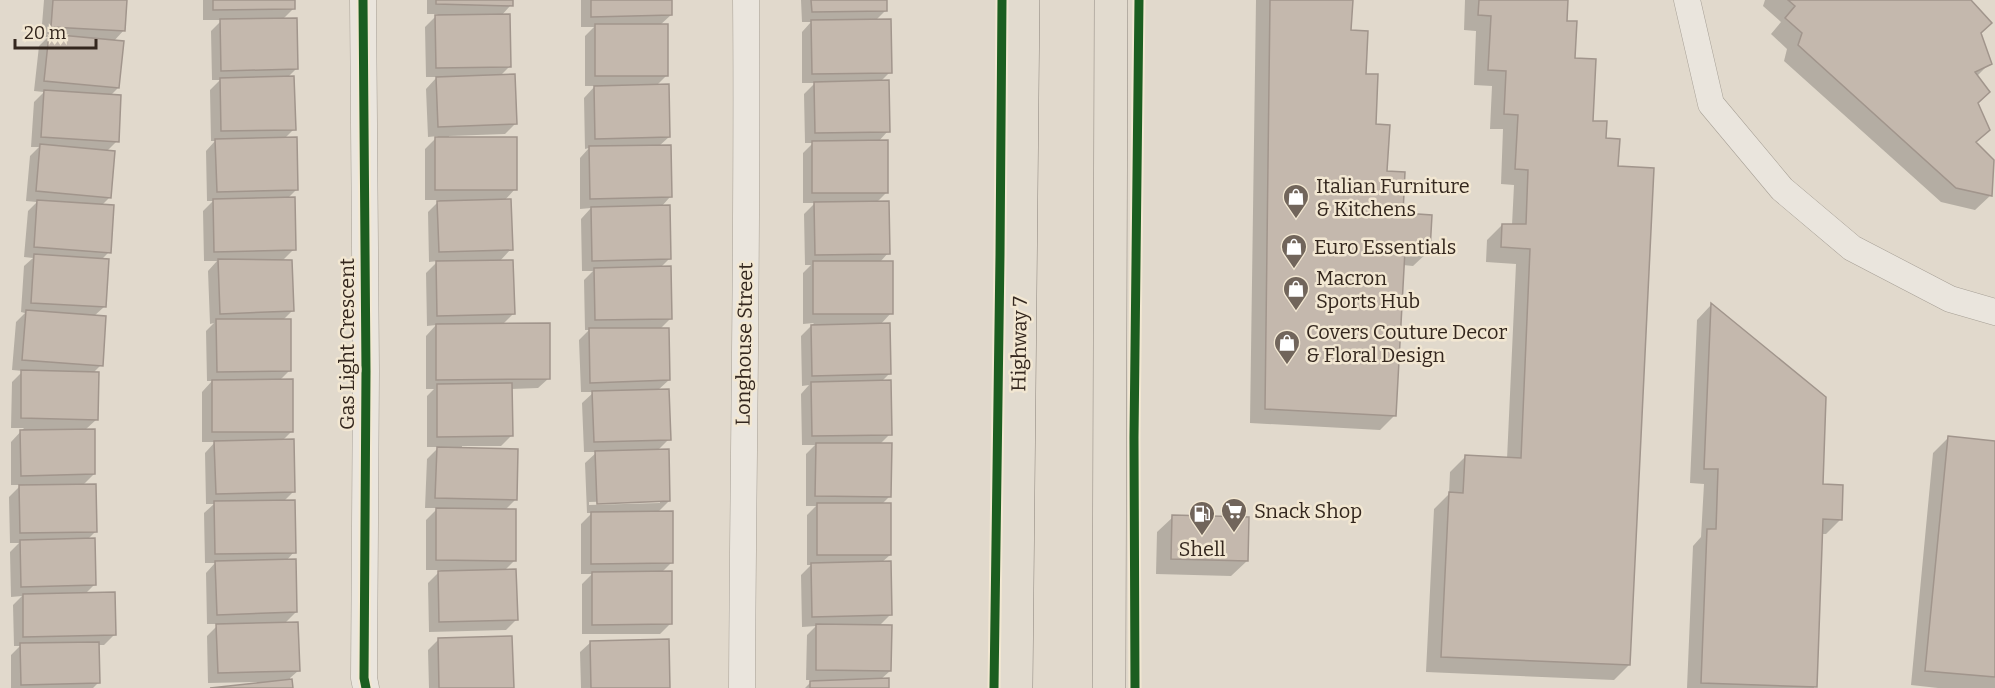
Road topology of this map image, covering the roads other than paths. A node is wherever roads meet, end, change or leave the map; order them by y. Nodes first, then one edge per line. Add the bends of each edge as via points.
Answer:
1 (363, 0) edge
2 (746, 0) edge
3 (1023, 0) edge
4 (1111, 0) edge
5 (1687, 0) edge
6 (1995, 312) edge
7 (366, 688) edge
8 (742, 688) edge
9 (1016, 688) edge
10 (1109, 688) edge

1 - 7 street, Gas Light Crescent
2 - 8 street, Longhouse Street
3 - 9 main road, Highway 7
4 - 10 main road
5 - 6 street via 1711,104 1782,189 1852,248 1950,300

